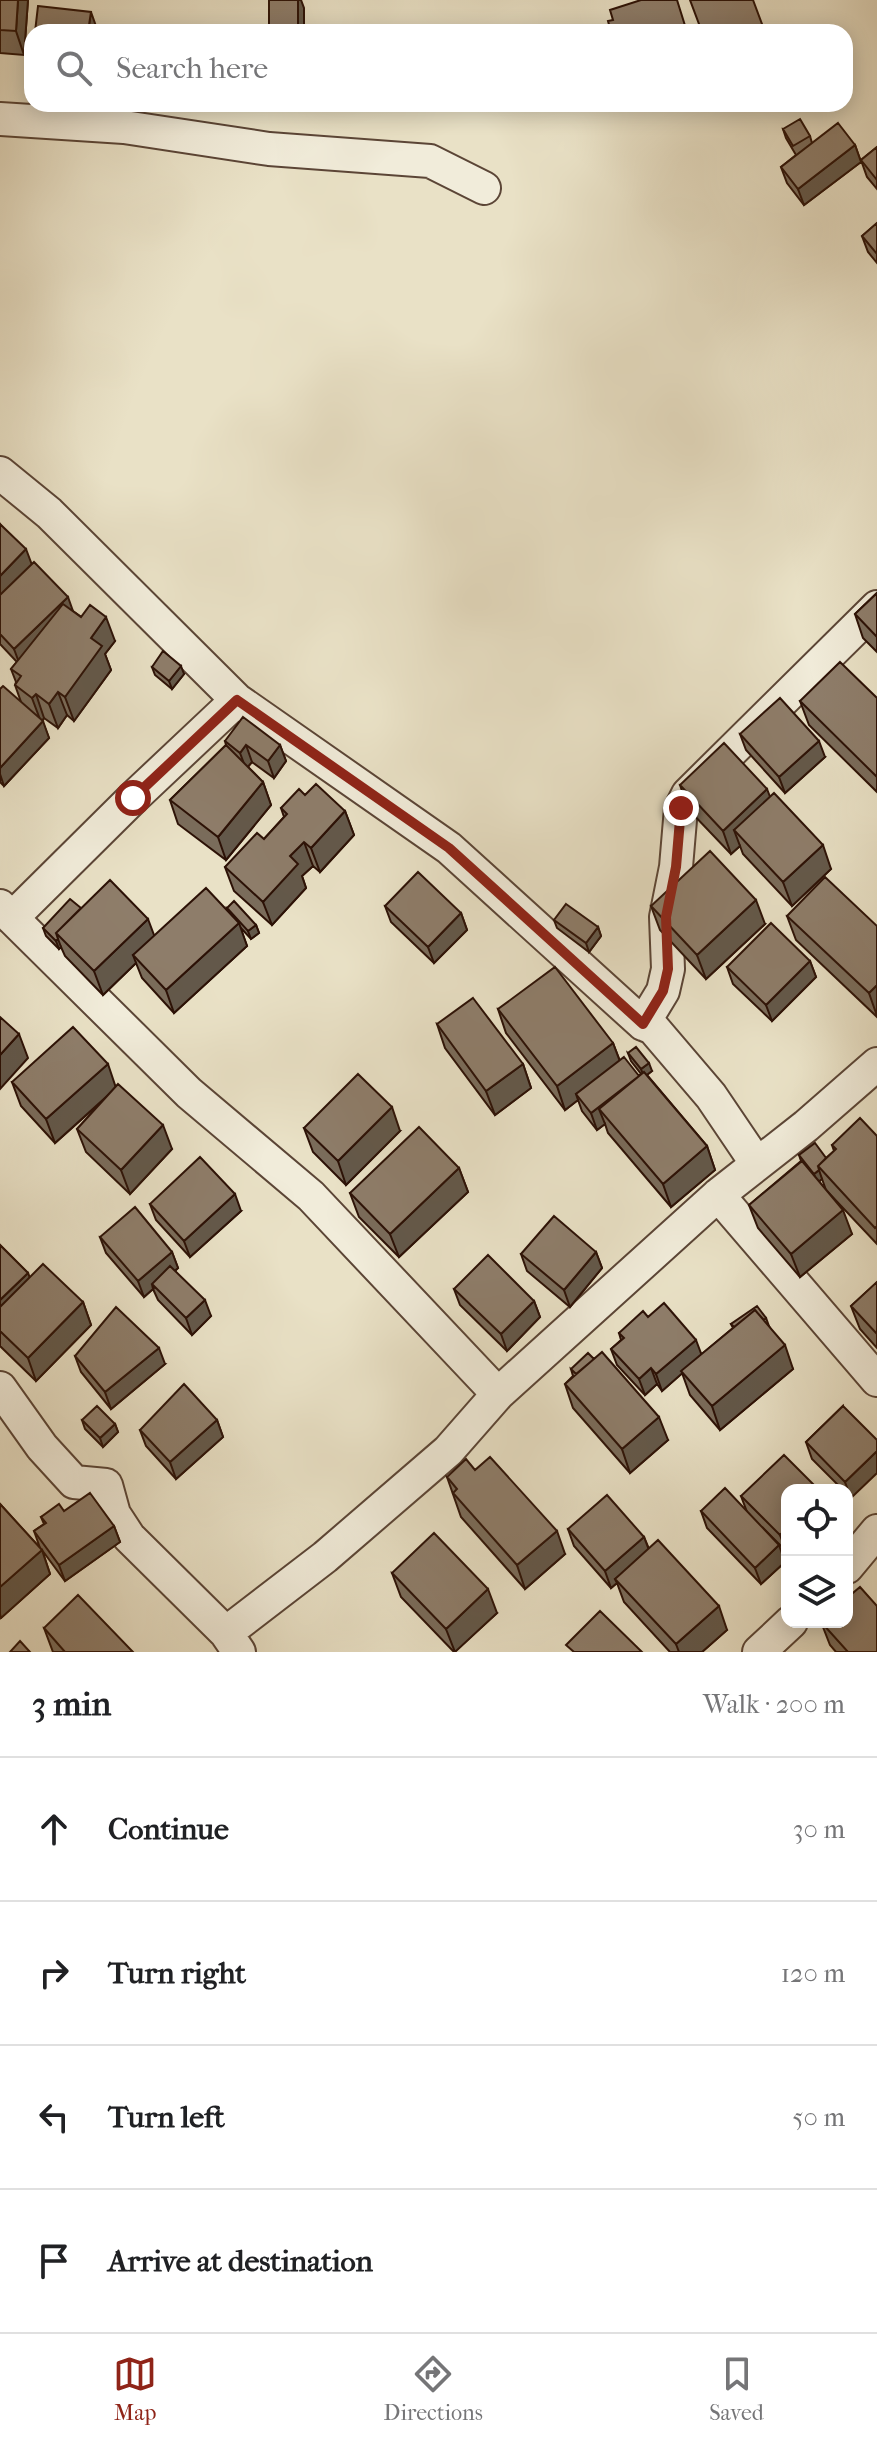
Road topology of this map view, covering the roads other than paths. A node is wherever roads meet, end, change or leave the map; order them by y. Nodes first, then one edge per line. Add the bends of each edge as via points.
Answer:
1 (0, 119) edge
2 (484, 188) dead end
3 (0, 473) edge
4 (877, 607) edge
5 (237, 700) junction
6 (6, 912) edge
7 (643, 1024) junction
8 (877, 1064) edge
9 (757, 1164) junction
10 (718, 1195) junction
11 (877, 1380) edge
12 (498, 1394) junction
13 (4, 1403) edge
14 (877, 1531) edge
15 (853, 1560) edge
16 (785, 1628) edge
17 (232, 1643) edge
18 (759, 1652) edge

1 - 2 street via 124,127 269,149 430,161
3 - 5 street via 49,513
4 - 7 street via 688,794 681,808 666,917 668,969 663,991
5 - 6 street
5 - 7 street via 449,848
6 - 12 street via 189,1093 311,1196
7 - 9 street via 653,1028 711,1096
8 - 9 street
9 - 10 street
10 - 11 street
10 - 12 street
12 - 17 street via 448,1451
13 - 17 street via 74,1482 106,1485 114,1514 129,1537
14 - 15 street
16 - 18 street

